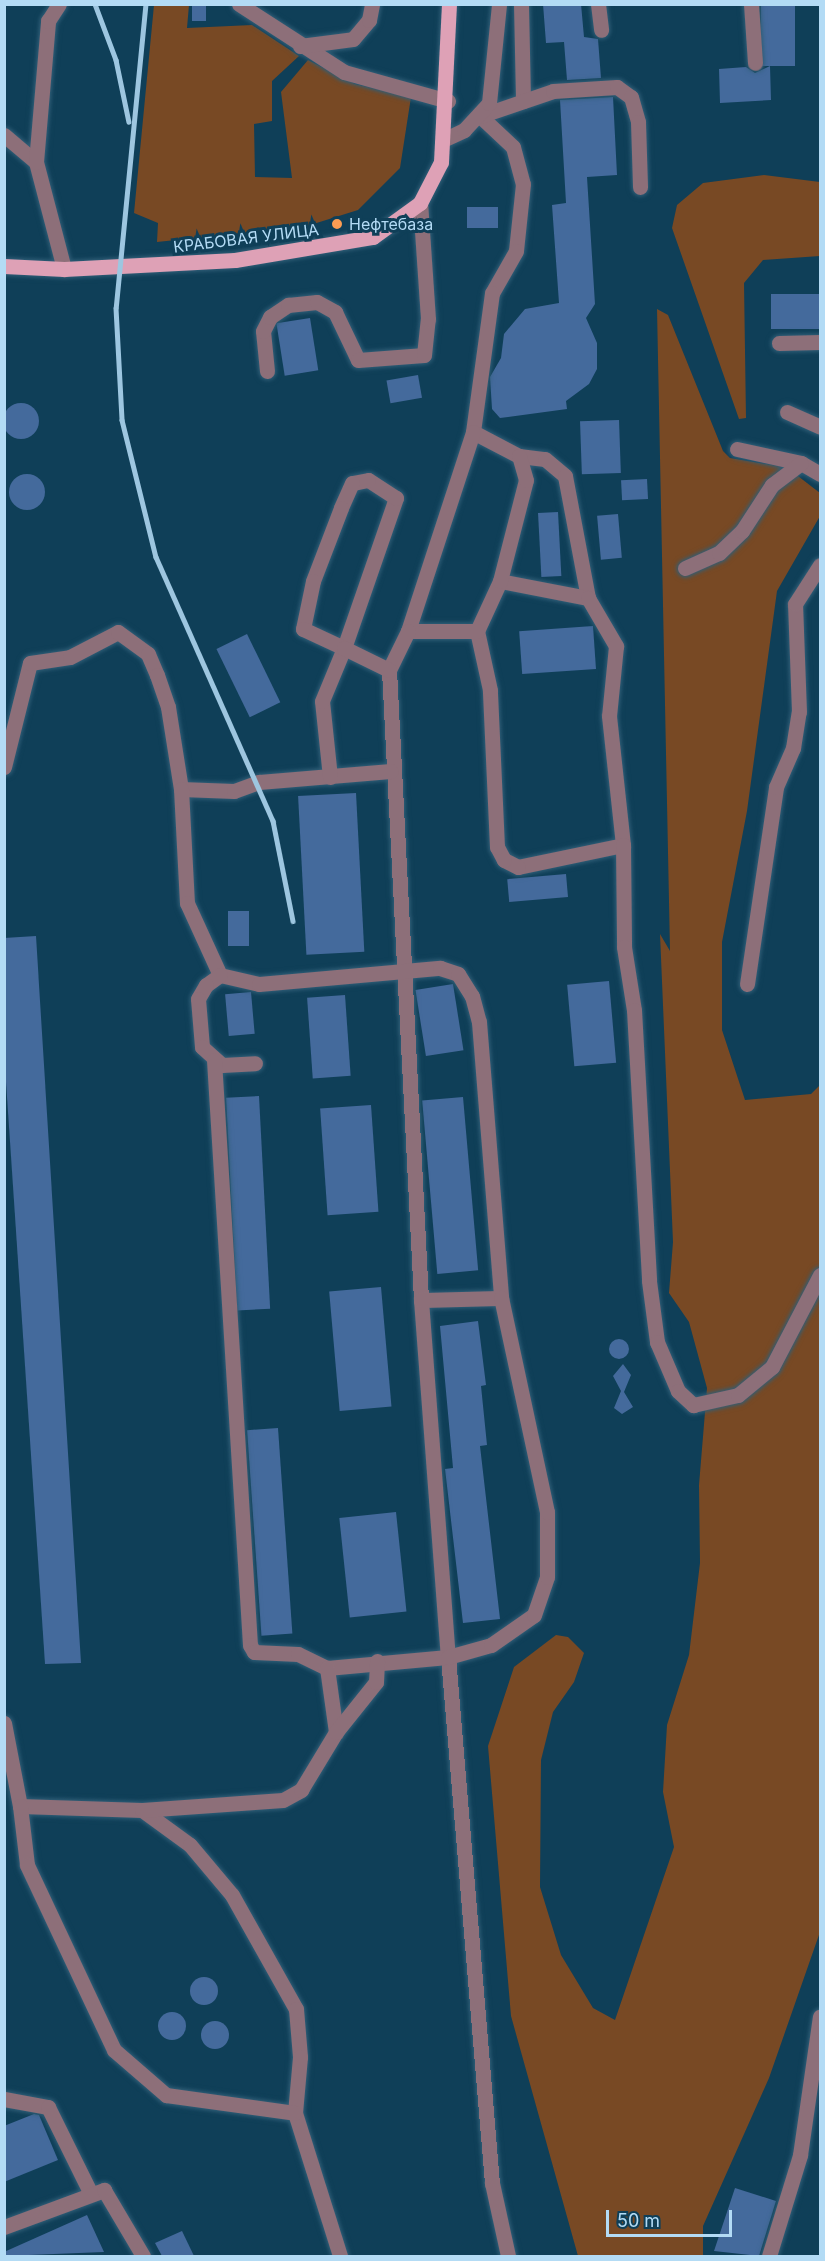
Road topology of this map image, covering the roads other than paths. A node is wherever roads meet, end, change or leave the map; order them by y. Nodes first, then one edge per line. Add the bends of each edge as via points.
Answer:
1 (59, 4) edge
2 (239, 4) edge
3 (372, 4) edge
4 (449, 4) edge
5 (499, 4) edge
6 (521, 4) edge
7 (598, 4) edge
8 (751, 4) edge
9 (601, 30) dead end
10 (300, 46) junction
11 (755, 63) dead end
12 (448, 101) junction
13 (523, 101) junction
14 (480, 116) junction
15 (4, 135) edge
16 (445, 139) junction
17 (36, 162) junction
18 (640, 187) dead end
19 (420, 203) junction
20 (4, 266) edge
21 (64, 269) junction
22 (820, 342) edge
23 (780, 343) dead end
24 (267, 372) dead end
25 (787, 412) dead end
26 (820, 427) edge
27 (473, 432) junction
28 (737, 449) dead end
29 (519, 456) junction
30 (801, 463) junction
31 (820, 474) edge
32 (820, 565) edge
33 (685, 568) dead end
34 (500, 581) junction
35 (588, 598) junction
36 (408, 631) junction
37 (477, 631) junction
38 (344, 648) junction
39 (388, 670) junction
40 (4, 767) edge
41 (391, 771) junction
42 (330, 777) junction
43 (181, 789) junction
44 (623, 845) junction
45 (405, 970) junction
46 (220, 975) junction
47 (747, 984) dead end
48 (214, 1060) junction
49 (255, 1063) dead end
50 (820, 1275) edge
51 (501, 1298) junction
52 (421, 1300) junction
53 (448, 1657) junction
54 (377, 1660) junction
55 (327, 1668) junction
56 (4, 1723) edge
57 (336, 1732) junction
58 (20, 1806) junction
59 (142, 1810) junction
60 (820, 2016) edge
61 (817, 2038) edge
62 (4, 2099) edge
63 (295, 2114) junction
64 (90, 2192) junction
65 (4, 2227) edge
66 (143, 2256) edge
67 (340, 2256) edge
68 (508, 2256) edge
69 (769, 2256) edge

1 - 17 street via 48,21
2 - 10 street
3 - 10 street via 369,20 353,39
4 - 12 main road, КРАБОВАЯ УЛИЦА
5 - 14 street via 495,85
6 - 13 street
7 - 9 street
8 - 11 street
10 - 12 street via 344,72
12 - 16 main road, КРАБОВАЯ УЛИЦА
13 - 14 street
13 - 18 street via 553,91 617,87 631,96 638,122
14 - 16 street
14 - 27 street via 513,147 523,184 516,251 492,293
15 - 17 street
16 - 19 main road, КРАБОВАЯ УЛИЦА via 433,184
17 - 21 street
19 - 21 main road, КРАБОВАЯ УЛИЦА via 373,237 343,244 236,260
19 - 24 street via 428,319 424,356 358,360 335,312 317,302 288,305 270,317 263,331
20 - 21 main road, КРАБОВАЯ УЛИЦА
22 - 23 street
25 - 26 street
27 - 29 street
27 - 36 street
28 - 30 street
29 - 34 street via 526,480
29 - 35 street via 545,459 565,476
30 - 31 street
30 - 33 street via 772,485 742,531 719,553
32 - 47 street via 795,604 799,712 793,748 776,787
34 - 35 street
34 - 37 street
35 - 44 street via 616,646 609,716
36 - 37 street
36 - 39 street
37 - 44 street via 490,690 496,847 504,860 518,867
38 - 38 street via 303,629 303,616 352,483 368,480 396,498
38 - 39 street
38 - 42 street via 322,700
39 - 41 street
40 - 43 street via 30,663 70,657 118,632 148,654 157,675 168,707
41 - 42 street
41 - 45 street
42 - 43 street via 259,782 234,791
43 - 46 street via 186,903
44 - 50 street via 624,947 634,1010 649,1281 657,1342 678,1391 693,1405 738,1395 772,1367
45 - 46 street via 259,984
45 - 51 street via 440,968 458,974 472,996 479,1022
45 - 52 street
46 - 48 street via 206,985 198,999 198,1032
48 - 49 street via 234,1067
48 - 55 street via 250,1645 262,1655 298,1654
51 - 52 street
51 - 53 street via 547,1512 547,1577 534,1615 491,1645
52 - 53 street
53 - 54 street
53 - 68 street via 492,2183
54 - 55 street
54 - 57 street via 376,1682
55 - 57 street
56 - 58 street
57 - 59 street via 301,1790 283,1800
58 - 59 street
58 - 63 street via 27,1865 114,2050 166,2095
59 - 63 street via 215,1872 296,2009 300,2057
60 - 61 street
61 - 69 street via 800,2155
62 - 64 street via 25,2099 48,2107
63 - 67 street
64 - 65 street
64 - 66 street via 110,2193

